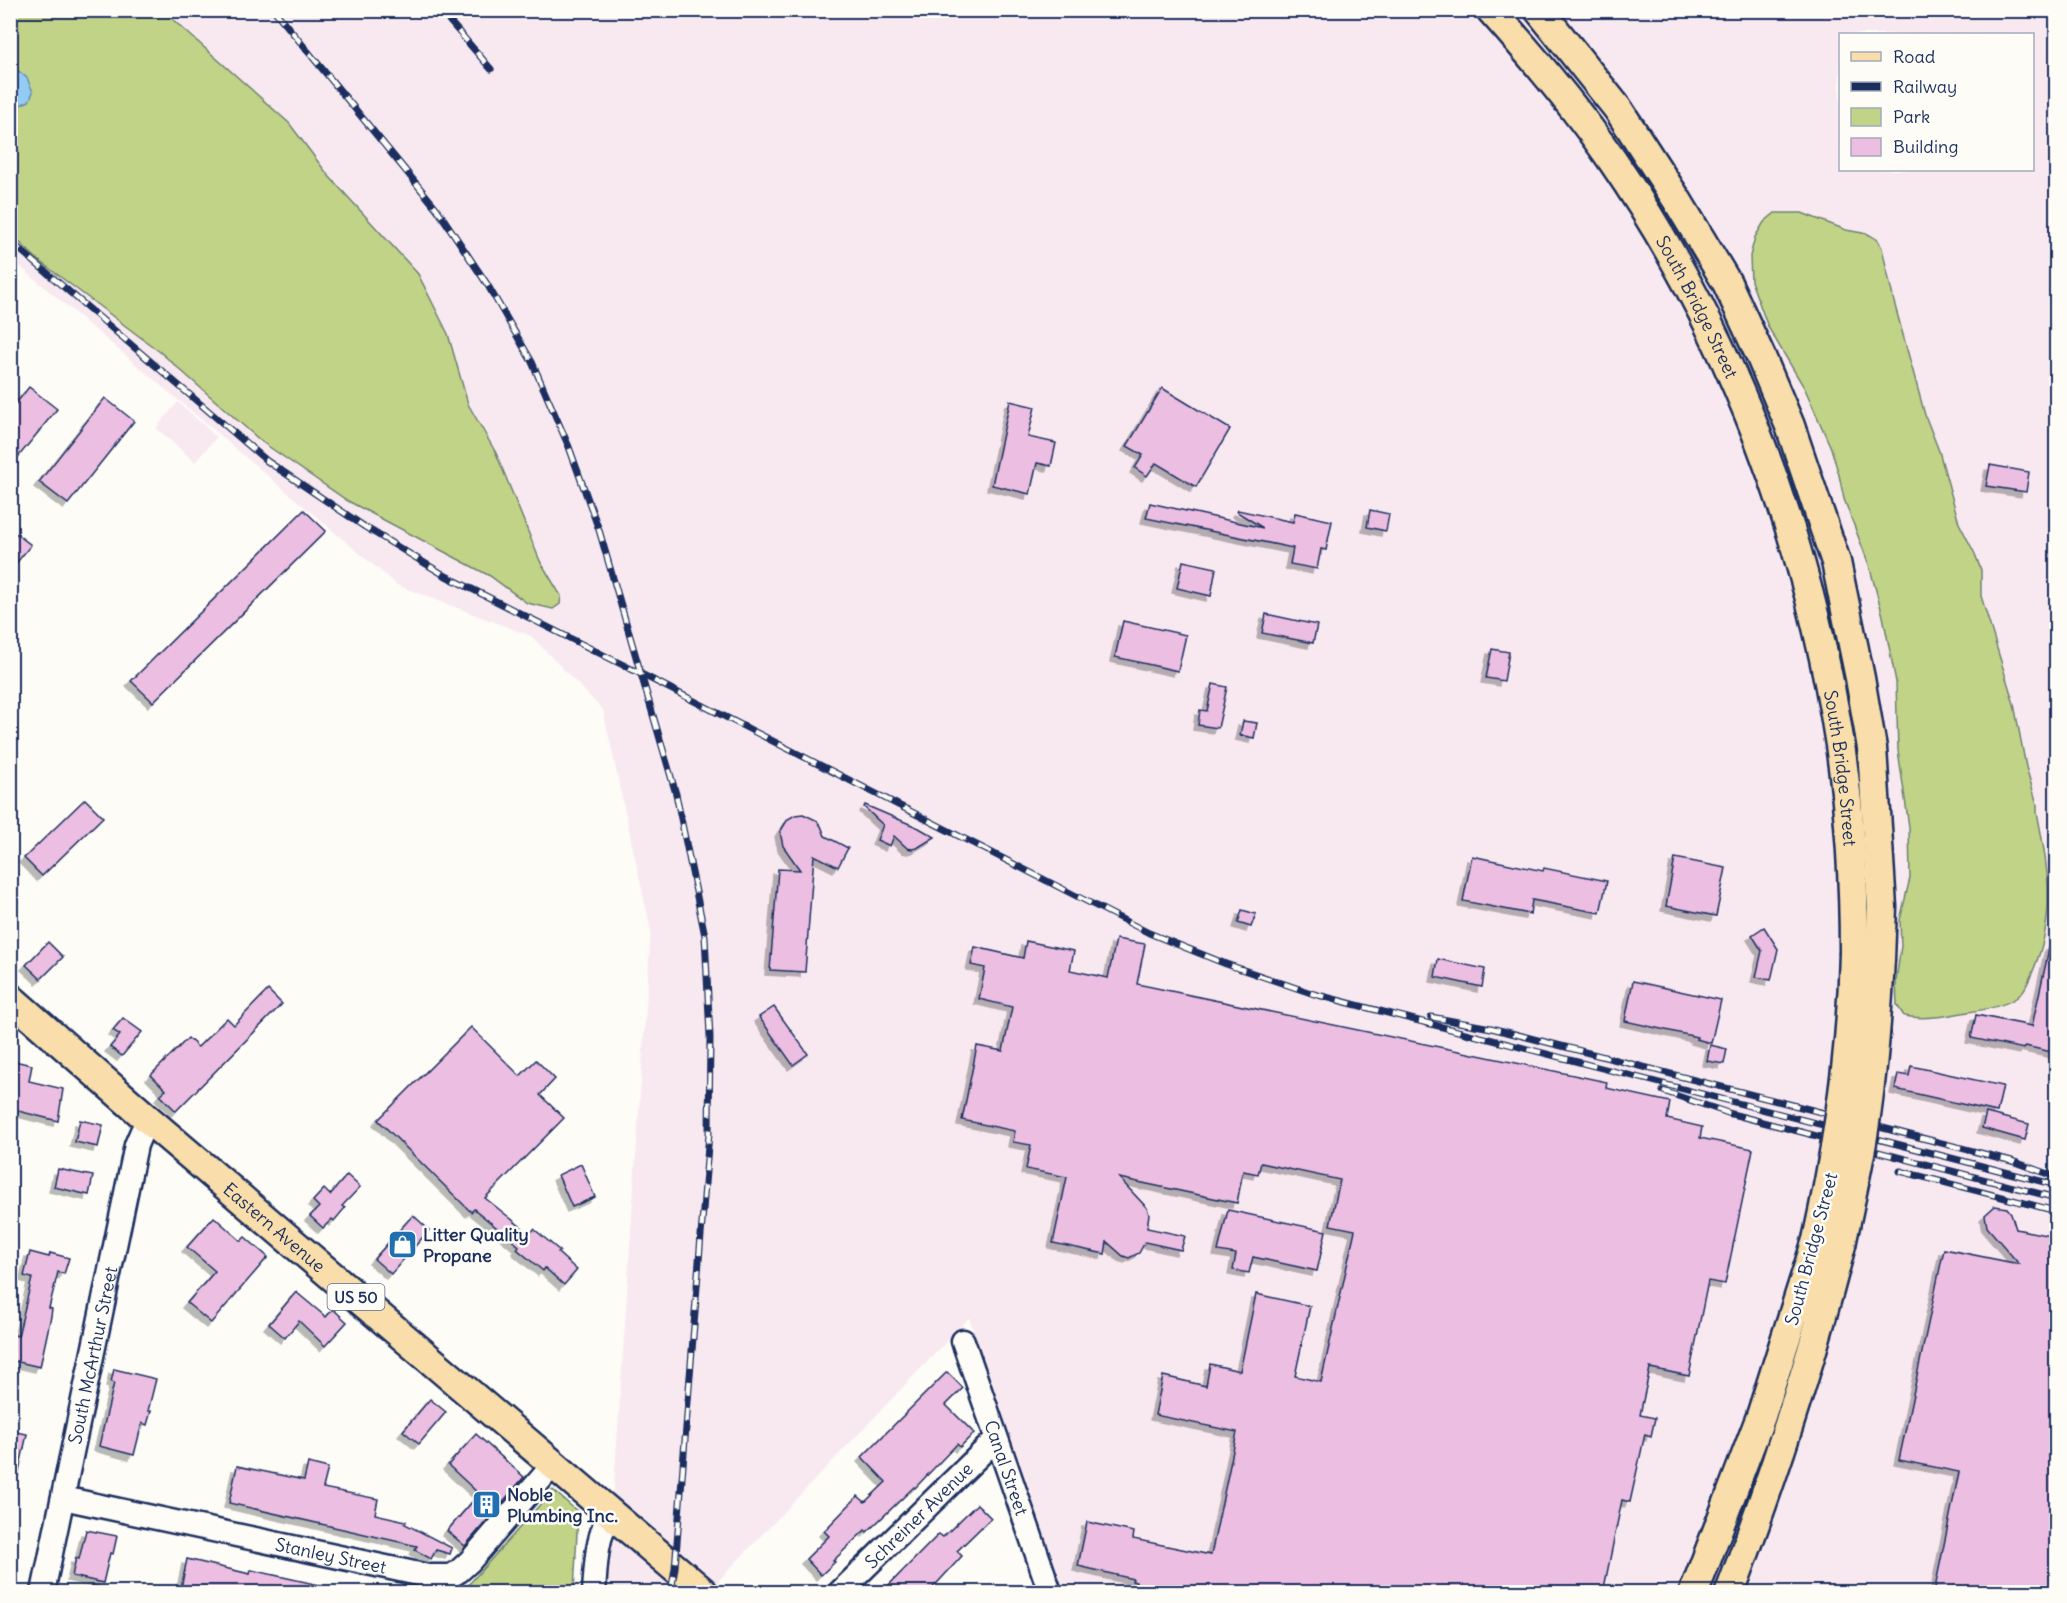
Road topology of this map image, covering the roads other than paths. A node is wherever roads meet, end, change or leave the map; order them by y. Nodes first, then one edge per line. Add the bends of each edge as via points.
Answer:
1 (1491, 10) edge
2 (1539, 10) edge
3 (1867, 956) junction
4 (10, 998) edge
5 (150, 1121) junction
6 (1829, 1243) junction
7 (963, 1341) dead end
8 (996, 1439) junction
9 (553, 1465) junction
10 (63, 1498) junction
11 (610, 1513) junction
12 (43, 1593) edge
13 (594, 1593) edge
14 (703, 1593) edge
15 (840, 1593) edge
16 (1050, 1593) edge
17 (1694, 1593) edge
18 (1730, 1593) edge

1 - 3 main road, South Bridge Street via 1611,159 1690,288 1751,418 1805,576 1840,746 1853,888
2 - 3 main road, South Bridge Street via 1618,109 1677,200 1727,283 1790,426 1836,562 1872,748 1882,907
3 - 6 main road, South Bridge Street, bridge via 1853,1004 1833,1167
4 - 5 main road, Eastern Avenue / US 50
5 - 9 main road, Eastern Avenue / US 50
5 - 10 street, South McArthur Street via 136,1145
6 - 17 main road, South Bridge Street
6 - 18 main road, South Bridge Street via 1820,1325
7 - 8 street, Canal Street
8 - 15 street, Schreiner Avenue
8 - 16 street, Canal Street
9 - 10 street, Stanley Street via 470,1561 451,1576 440,1577
9 - 11 main road, Eastern Avenue / US 50
10 - 12 street, South McArthur Street
11 - 13 street via 597,1548
11 - 14 main road, Eastern Avenue / US 50

